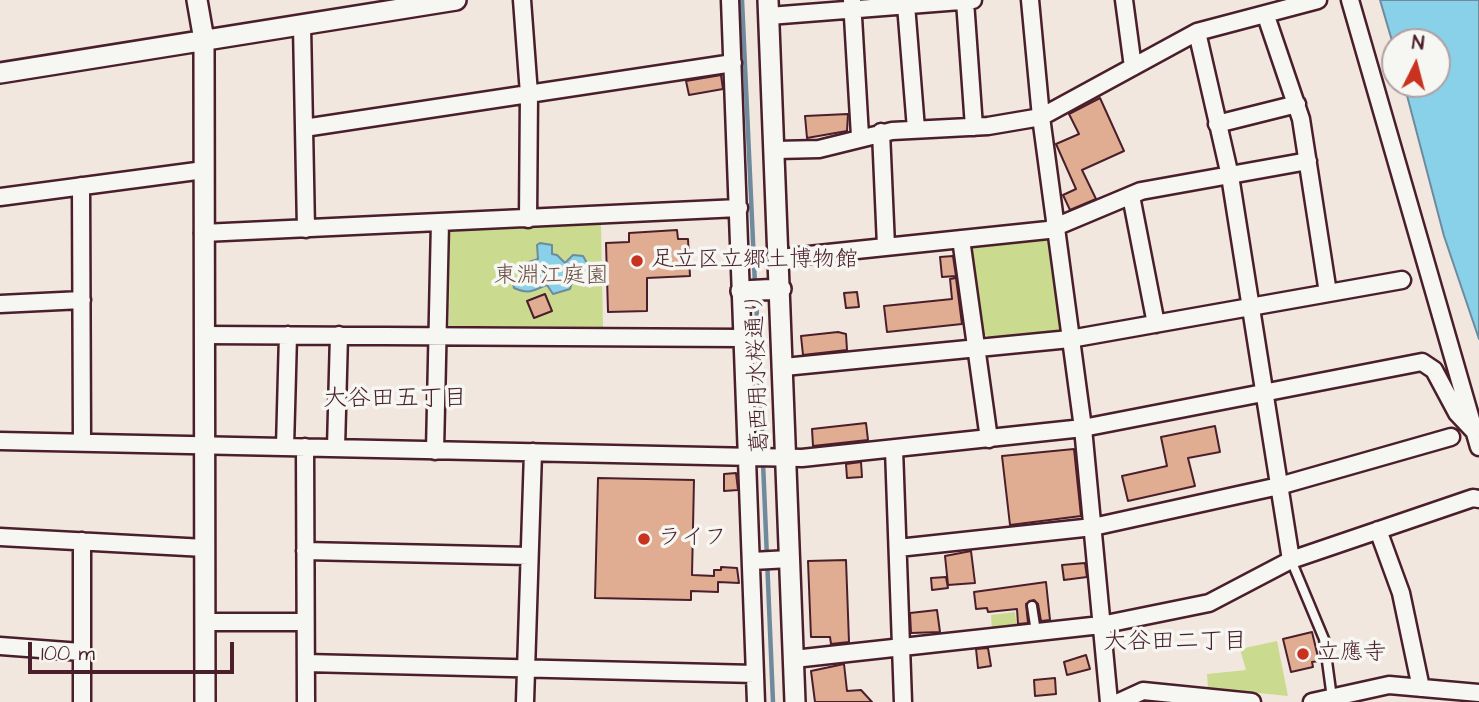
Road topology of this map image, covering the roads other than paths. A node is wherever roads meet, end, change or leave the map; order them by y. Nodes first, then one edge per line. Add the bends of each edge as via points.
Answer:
1 (197, 0) edge
2 (456, 0) edge
3 (522, 0) edge
4 (730, 0) edge
5 (973, 0) edge
6 (1030, 0) edge
7 (1124, 0) edge
8 (1318, 0) edge
9 (1350, 0) edge
10 (965, 1) edge
11 (853, 5) edge
12 (906, 5) junction
13 (379, 6) edge
14 (768, 8) edge
15 (1266, 16) junction
16 (302, 26) junction
17 (1197, 32) junction
18 (204, 40) junction
19 (733, 63) junction
20 (1133, 67) junction
21 (0, 73) edge
22 (529, 94) junction
23 (1297, 104) junction
24 (1041, 117) junction
25 (1217, 124) junction
26 (974, 127) junction
27 (304, 128) junction
28 (916, 129) junction
29 (881, 132) junction
30 (860, 136) junction
31 (776, 150) junction
32 (1308, 161) junction
33 (204, 170) junction
34 (1230, 176) junction
35 (81, 186) junction
36 (1131, 196) junction
37 (0, 197) edge
38 (738, 208) junction
39 (528, 219) junction
40 (440, 222) junction
41 (1056, 228) junction
42 (306, 229) junction
43 (203, 233) junction
44 (961, 239) junction
45 (886, 246) junction
46 (780, 258) junction
47 (1402, 280) dead end
48 (774, 289) junction
49 (741, 291) junction
50 (1328, 293) junction
51 (82, 300) junction
52 (0, 304) edge
53 (1251, 308) junction
54 (1156, 324) junction
55 (204, 335) junction
56 (288, 335) junction
57 (339, 335) junction
58 (438, 336) junction
59 (742, 338) junction
60 (1070, 339) junction
61 (976, 347) junction
62 (784, 368) junction
63 (1265, 393) junction
64 (1083, 428) junction
65 (1474, 430) junction
66 (1451, 437) dead end
67 (989, 439) junction
68 (0, 441) edge
69 (82, 442) junction
70 (204, 446) junction
71 (285, 447) junction
72 (305, 447) junction
73 (1479, 447) edge
74 (336, 448) junction
75 (894, 449) junction
76 (435, 451) junction
77 (533, 452) junction
78 (750, 458) junction
79 (781, 458) junction
80 (1279, 486) junction
81 (1479, 499) edge
82 (1093, 527) junction
83 (1378, 530) junction
84 (0, 537) edge
85 (82, 541) junction
86 (205, 548) junction
87 (898, 548) junction
88 (305, 551) junction
89 (529, 556) junction
90 (785, 559) junction
91 (1291, 560) junction
92 (754, 561) junction
93 (1032, 606) dead end
94 (205, 622) junction
95 (305, 622) junction
96 (1101, 625) junction
97 (1036, 632) junction
98 (0, 646) edge
99 (901, 648) junction
100 (82, 652) junction
101 (794, 659) junction
102 (306, 663) junction
103 (526, 668) junction
104 (755, 674) junction
105 (1479, 692) edge
106 (1425, 693) edge
107 (1188, 698) edge
108 (1332, 698) junction
109 (82, 702) edge
110 (205, 702) edge
111 (306, 702) edge
112 (526, 702) edge
113 (756, 702) edge
114 (795, 702) edge
115 (903, 702) edge
116 (1109, 702) edge
117 (1119, 702) edge
118 (1252, 702) edge
119 (1312, 702) edge

1 - 18 street
2 - 13 street
3 - 22 street
4 - 19 street
5 - 10 street
6 - 24 street
7 - 20 street
8 - 15 street
9 - 65 street
10 - 12 street
10 - 26 street
11 - 12 street
11 - 14 street
11 - 30 street
12 - 28 street
13 - 16 street
14 - 31 street, 葛西用水桜通り
15 - 17 street
15 - 23 street
16 - 18 street
16 - 27 street
17 - 20 street
17 - 25 street
18 - 21 street
18 - 33 street
19 - 22 street
19 - 38 street
20 - 24 street
22 - 27 street
22 - 39 street
23 - 25 street
23 - 32 street
24 - 26 street
24 - 41 street
25 - 34 street
26 - 28 street
27 - 42 street
28 - 29 street
29 - 30 street
29 - 45 street
30 - 31 street via 819,149
31 - 46 street, 葛西用水桜通り
32 - 34 street
32 - 50 street
33 - 35 street
33 - 43 street
34 - 36 street
34 - 53 street
35 - 37 street
35 - 51 street
36 - 41 street
36 - 54 street
38 - 39 street
38 - 49 street
39 - 40 street
40 - 42 street
40 - 58 street
41 - 44 street
41 - 60 street
42 - 43 street
43 - 55 street
44 - 45 street
44 - 61 street
45 - 46 street
46 - 48 street, 葛西用水桜通り
47 - 50 street
48 - 49 street
48 - 62 street, 葛西用水桜通り
49 - 59 street
50 - 53 street
51 - 52 street
51 - 69 street
53 - 54 street
53 - 63 street
54 - 60 street
55 - 56 street
55 - 70 street
56 - 57 street
56 - 71 street
57 - 58 street
57 - 74 street
58 - 59 street
58 - 76 street
59 - 78 street
60 - 61 street
60 - 64 street
61 - 62 street
61 - 67 street
62 - 79 street, 葛西用水桜通り
63 - 64 street
63 - 65 street via 1422,362 1434,370 1457,413
63 - 80 street
64 - 67 street
64 - 82 street
65 - 73 street
66 - 80 street
67 - 75 street
68 - 69 street
69 - 70 street
70 - 71 street
70 - 86 street
71 - 72 street
72 - 74 street
72 - 88 street
74 - 76 street
75 - 79 street
75 - 87 street
76 - 77 street
77 - 78 street
77 - 89 street
78 - 79 street
78 - 92 street
79 - 90 street, 葛西用水桜通り
80 - 82 street
80 - 91 street
81 - 83 street
82 - 87 street
82 - 96 street
83 - 91 street
83 - 106 street via 1401,593
84 - 85 street
85 - 86 street
85 - 100 street
86 - 94 street
87 - 99 street
88 - 89 street
88 - 95 street
89 - 103 street
90 - 92 street
90 - 101 street, 葛西用水桜通り
91 - 96 street via 1219,599
91 - 108 lane via 1324,639
92 - 104 street
93 - 97 lane
94 - 95 street
94 - 110 street
95 - 102 street
96 - 97 street
96 - 116 street
97 - 99 street
98 - 100 street
99 - 101 street
99 - 115 street
100 - 109 street
101 - 114 street, 葛西用水桜通り
102 - 103 street
102 - 111 street
103 - 104 street
103 - 112 street
104 - 113 street
105 - 106 street
106 - 108 street via 1389,685
107 - 117 street via 1143,691
107 - 118 street
108 - 119 street

